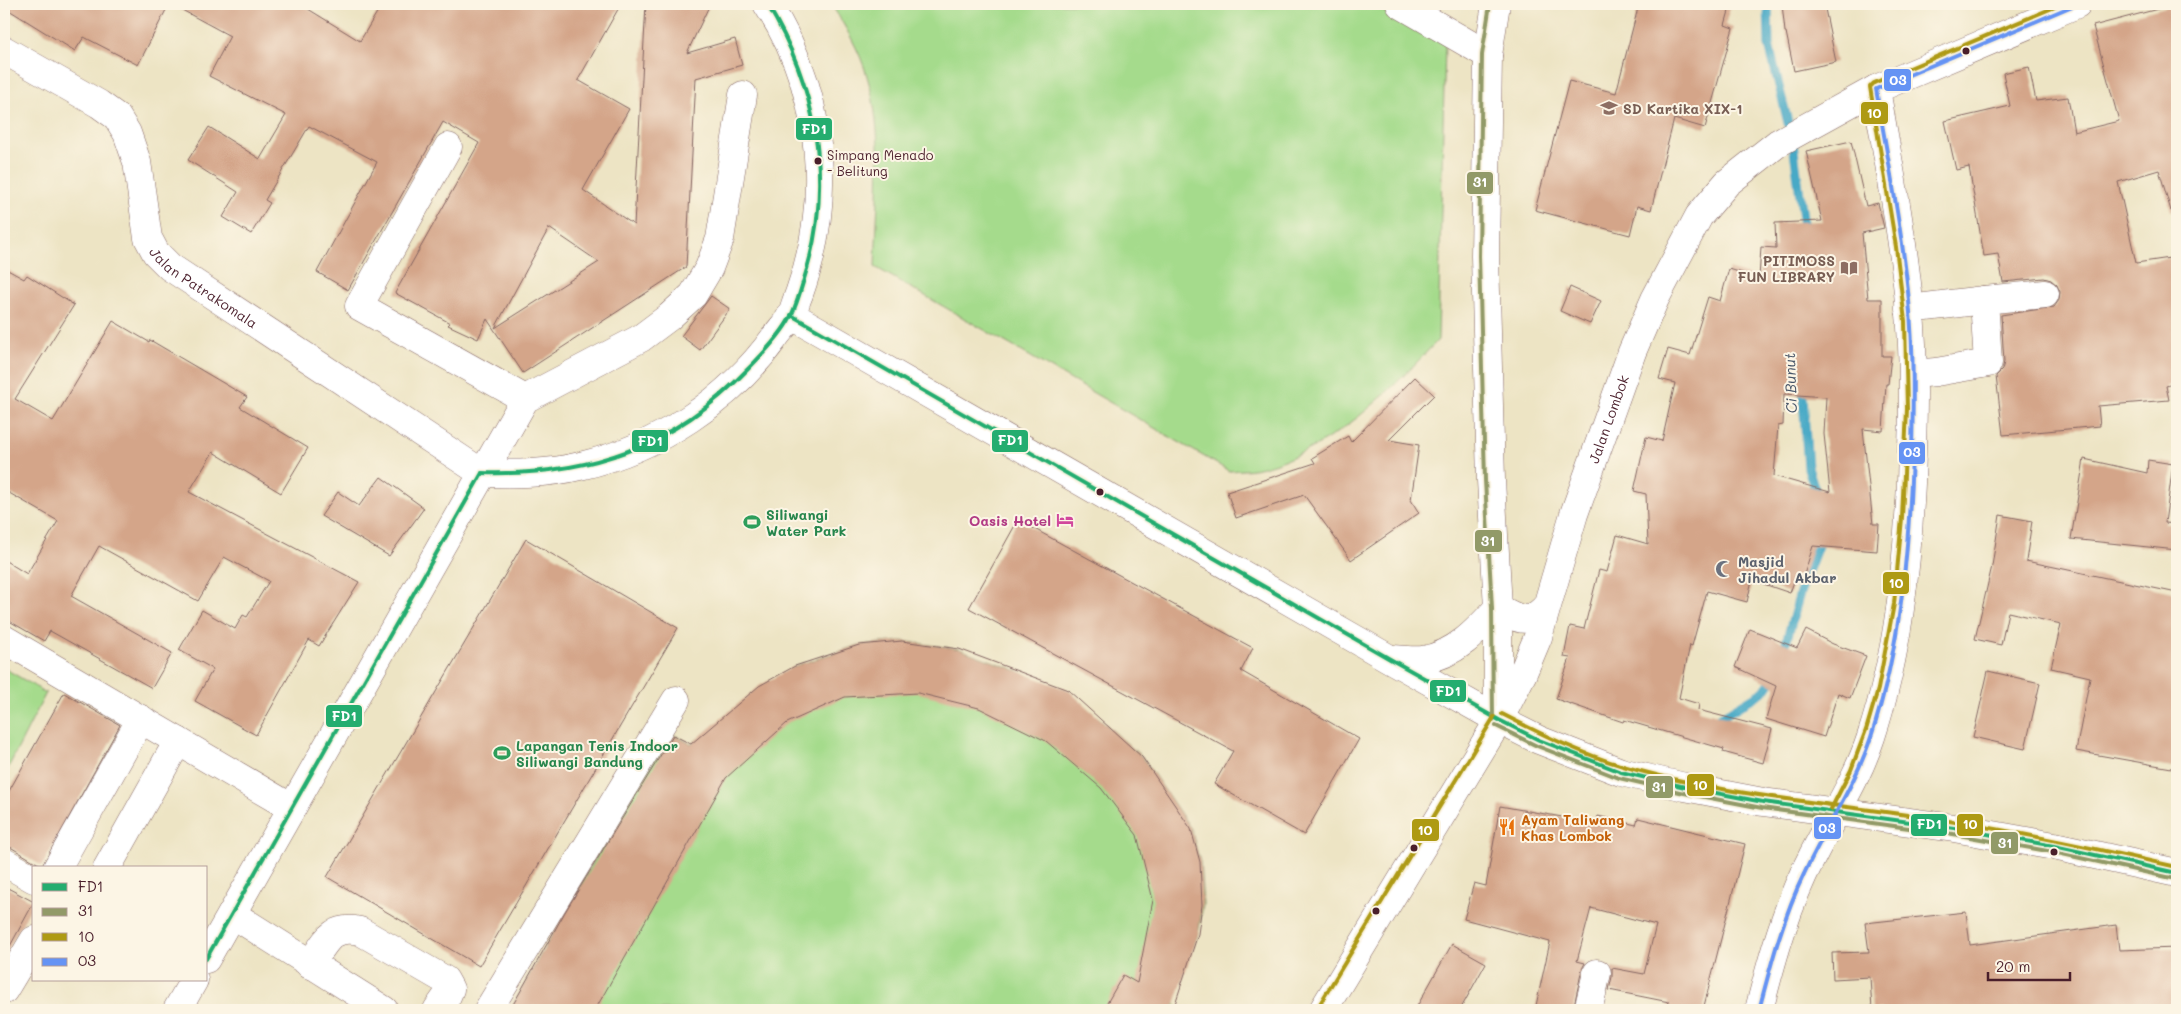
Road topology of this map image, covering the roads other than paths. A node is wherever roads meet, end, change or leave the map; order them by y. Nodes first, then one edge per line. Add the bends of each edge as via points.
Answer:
1 (767, 4) edge
2 (1400, 4) edge
3 (1496, 4) edge
4 (2077, 4) edge
5 (4, 50) edge
6 (1488, 55) junction
7 (1876, 89) junction
8 (743, 95) dead end
9 (448, 147) dead end
10 (2045, 294) dead end
11 (1984, 300) junction
12 (1910, 309) junction
13 (791, 315) junction
14 (1914, 374) junction
15 (525, 399) junction
16 (482, 473) junction
17 (1546, 607) junction
18 (1498, 608) junction
19 (4, 639) edge
20 (1390, 659) junction
21 (676, 700) dead end
22 (141, 720) junction
23 (1498, 720) junction
24 (178, 741) junction
25 (292, 808) junction
26 (1837, 812) junction
27 (4, 862) edge
28 (58, 866) edge
29 (108, 866) edge
30 (2177, 873) edge
31 (32, 878) edge
32 (232, 914) junction
33 (32, 943) edge
34 (208, 956) edge
35 (310, 965) junction
36 (1597, 973) dead end
37 (193, 982) edge
38 (4, 990) edge
39 (177, 1010) edge
40 (384, 1010) edge
41 (436, 1010) edge
42 (488, 1010) edge
43 (1323, 1010) edge
44 (1588, 1010) edge
45 (1758, 1010) edge

1 - 13 street via 796,59 810,101 818,144 819,188 815,231 806,274
2 - 6 street
3 - 6 street
4 - 7 street, Jalan Lombok
5 - 16 street, Jalan Patrakomala via 117,117 128,133 137,162 148,238 170,268
6 - 18 street via 1485,256
7 - 12 street
7 - 17 street, Jalan Lombok via 1789,137 1727,183 1699,216 1655,299 1612,406
8 - 15 street via 720,239 709,268 693,295 641,338
9 - 15 street via 359,306
10 - 11 street
11 - 12 street
11 - 14 street via 1988,363
12 - 14 street
13 - 16 street via 760,358 735,383 679,426 631,450 580,466 528,474
13 - 20 street
14 - 26 street via 1908,533 1895,643 1872,735
15 - 16 street
16 - 25 street
17 - 18 street via 1537,617 1525,619
17 - 23 street, Jalan Lombok via 1522,675
18 - 20 street via 1456,648 1423,660
18 - 23 street
19 - 22 street
20 - 23 street
21 - 42 street
22 - 24 street
22 - 28 street
23 - 26 street via 1539,740 1622,772 1763,802
23 - 43 street, Jalan Lombok
24 - 25 street
24 - 29 street
25 - 32 street
26 - 30 street via 2054,846
26 - 45 street via 1797,888
27 - 31 street
32 - 34 street
32 - 35 street
33 - 38 street
35 - 40 street
35 - 41 street via 334,933 345,928 360,931 445,980 450,989
36 - 44 street
37 - 39 street

